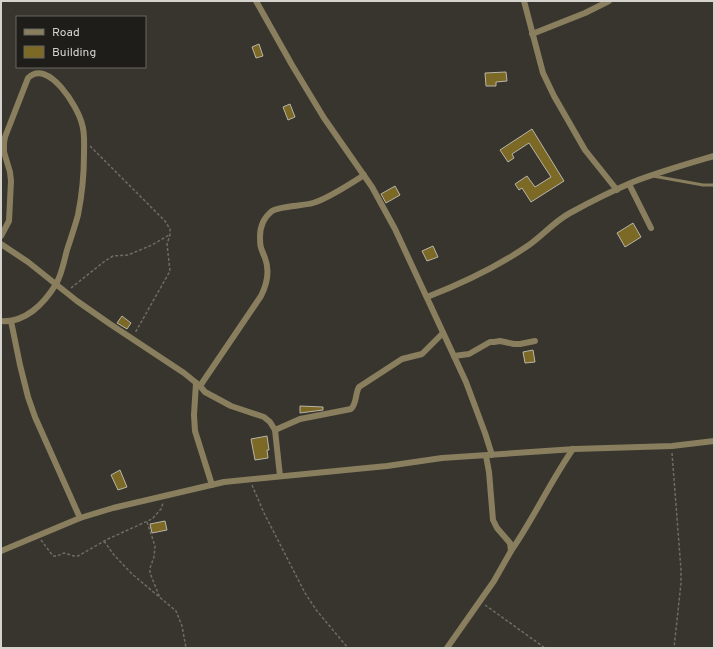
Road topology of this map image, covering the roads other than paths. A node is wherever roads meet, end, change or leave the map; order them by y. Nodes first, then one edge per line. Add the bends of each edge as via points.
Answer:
1 (256, 1) edge
2 (524, 1) edge
3 (609, 1) edge
4 (532, 34) junction
5 (714, 156) edge
6 (364, 175) junction
7 (651, 176) junction
8 (629, 184) junction
9 (714, 186) edge
10 (617, 190) junction
11 (651, 228) dead end
12 (1, 236) edge
13 (1, 244) edge
14 (56, 284) junction
15 (427, 297) junction
16 (1, 321) edge
17 (11, 321) junction
18 (443, 333) junction
19 (534, 341) dead end
20 (454, 356) junction
21 (198, 384) junction
22 (275, 430) junction
23 (714, 440) edge
24 (573, 450) junction
25 (489, 456) junction
26 (280, 476) junction
27 (212, 485) junction
28 (80, 518) junction
29 (1, 551) edge
30 (511, 551) junction
31 (447, 648) edge

1 - 6 street via 324,118
2 - 4 street
3 - 4 street
4 - 10 street via 543,73 570,125 585,150
5 - 7 street
6 - 15 street via 395,229
6 - 21 street via 314,203 277,208 265,218 261,225 260,245 266,265 266,286
7 - 8 street
7 - 9 lane
8 - 10 street
8 - 11 street
10 - 15 street via 569,214 498,265
12 - 14 street via 9,221 10,210 11,177 4,152 4,137 28,78 36,73 48,76 65,91 78,112 84,139 84,166 78,215
13 - 14 street
14 - 17 street via 34,311
14 - 21 street
15 - 18 street
16 - 17 street
17 - 28 street via 35,417
18 - 20 street
18 - 22 street via 422,354 402,359 359,387 351,409 300,419
19 - 20 street via 520,344 490,342 469,354
20 - 25 street via 469,388
21 - 22 street via 205,392 224,403 264,417
21 - 27 street via 194,415 195,431
22 - 26 street
23 - 24 street via 672,446
24 - 25 street
24 - 30 street
25 - 26 street via 442,458
25 - 30 street via 493,520 510,543
26 - 27 street
27 - 28 street
28 - 29 street
30 - 31 street via 494,581

